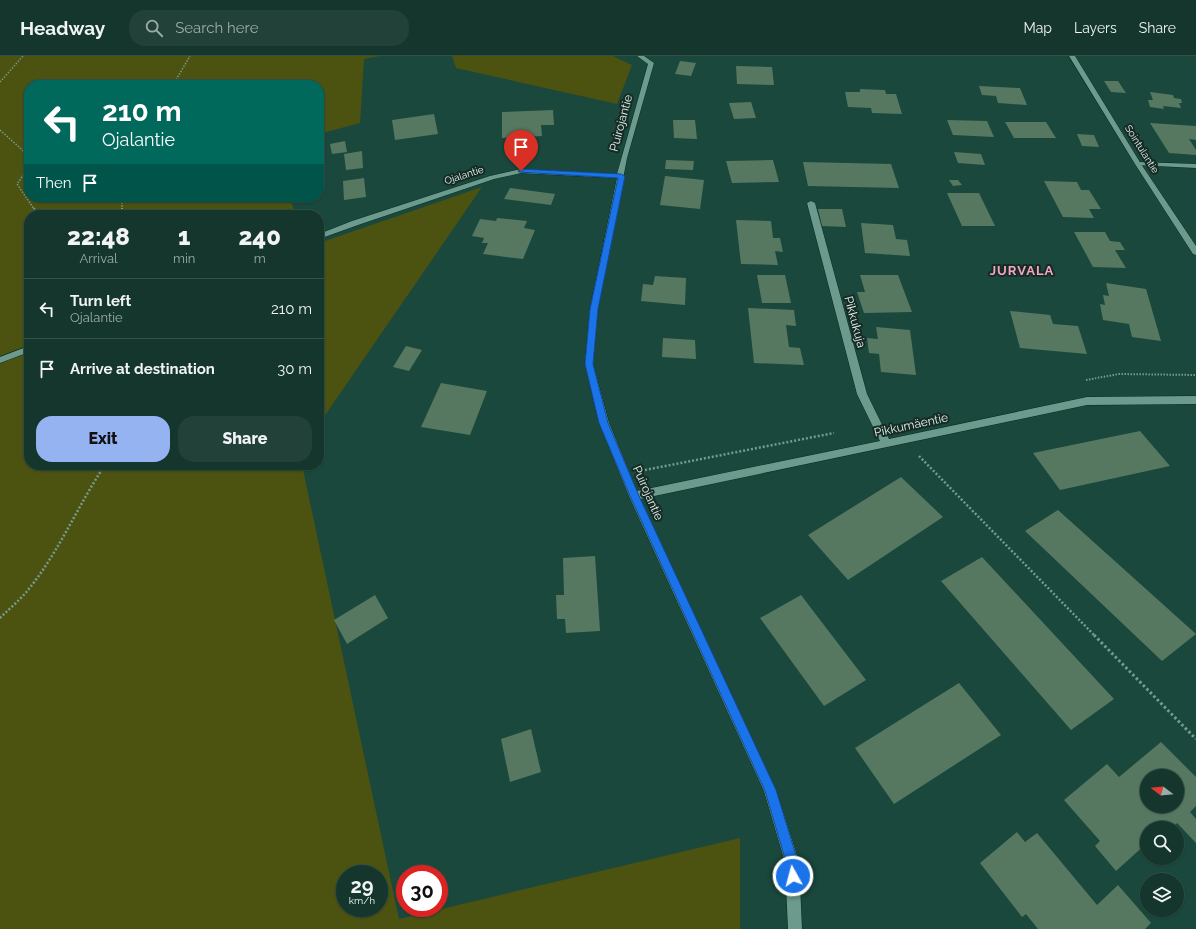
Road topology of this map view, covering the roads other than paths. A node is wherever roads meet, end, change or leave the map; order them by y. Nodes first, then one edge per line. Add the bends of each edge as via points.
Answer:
1 (640, 56) edge
2 (1072, 56) edge
3 (1138, 164) junction
4 (1196, 166) edge
5 (621, 176) junction
6 (811, 203) dead end
7 (324, 235) edge
8 (1196, 252) edge
9 (24, 351) edge
10 (0, 360) edge
11 (1196, 400) edge
12 (886, 443) junction
13 (634, 496) junction
14 (795, 929) edge

1 - 5 street, Puirojantie via 651,63
2 - 3 street, Sointulantie
3 - 4 street
3 - 8 street, Sointulantie
5 - 7 street, Ojalantie via 521,171 492,177
5 - 13 street, Puirojantie via 594,309 589,364 604,423
6 - 12 street, Pikkukuja via 862,394
9 - 10 street
11 - 12 street, Pikkumäentie via 1088,401
12 - 13 street, Pikkumäentie
13 - 14 street, Puirojantie via 770,790 792,862

